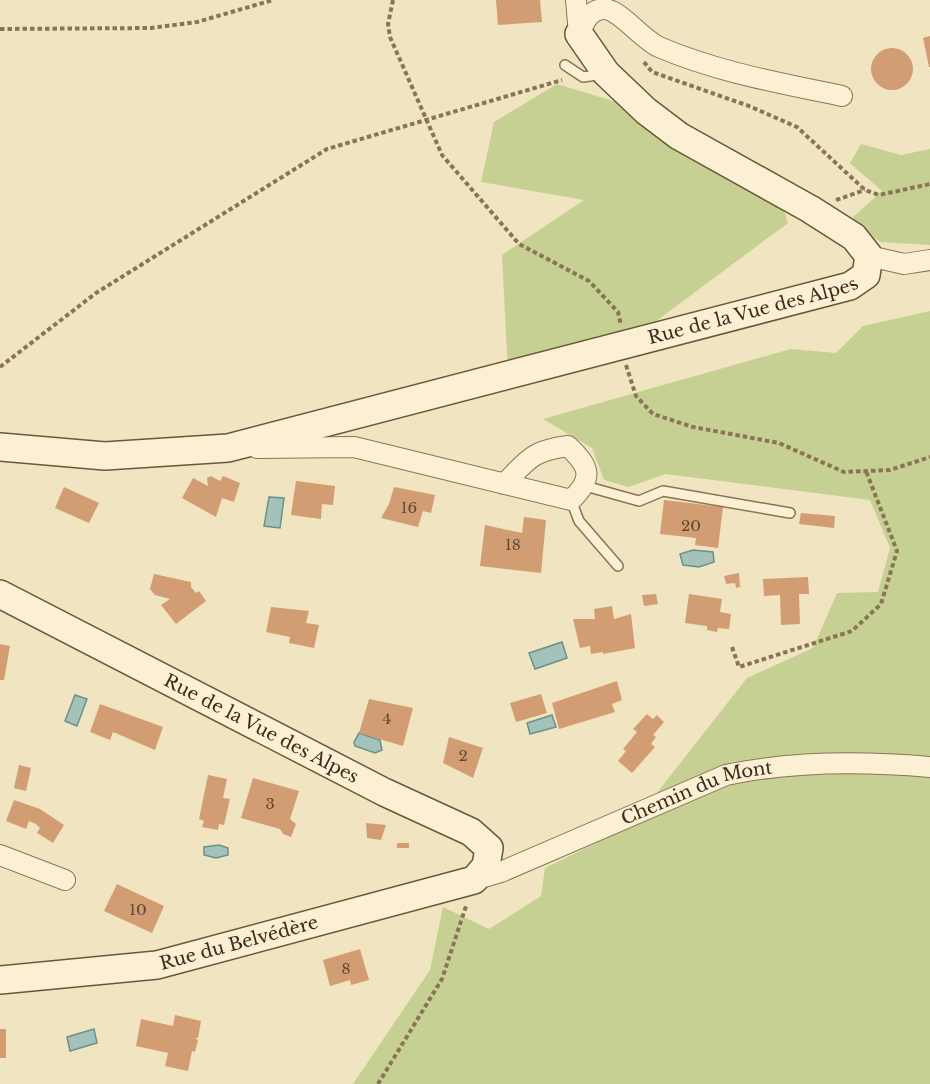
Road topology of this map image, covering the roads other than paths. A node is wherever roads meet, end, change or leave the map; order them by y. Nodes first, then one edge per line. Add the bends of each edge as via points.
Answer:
1 (576, 0) edge
2 (579, 34) junction
3 (565, 65) dead end
4 (595, 75) junction
5 (842, 96) dead end
6 (869, 256) junction
7 (930, 260) edge
8 (0, 447) edge
9 (228, 448) junction
10 (504, 484) junction
11 (585, 486) junction
12 (571, 500) junction
13 (790, 513) dead end
14 (618, 566) dead end
15 (0, 594) edge
16 (930, 767) edge
17 (0, 855) edge
18 (65, 880) dead end
19 (474, 880) junction
20 (0, 980) edge

1 - 2 street, Rue de la Vue des Alpes
2 - 4 street, Rue de la Vue des Alpes
2 - 5 street via 585,20 604,9 618,13 648,42 689,60
3 - 4 lane
4 - 6 street, Rue de la Vue des Alpes via 679,136 854,237
6 - 7 street via 904,264
6 - 9 street, Rue de la Vue des Alpes via 866,274 850,286
8 - 9 street, Rue de la Vue des Alpes via 105,456
9 - 10 street, Rue de la Vue des Alpes via 354,447
10 - 11 street via 530,456 568,446 587,471
10 - 12 street, Rue de la Vue des Alpes
11 - 12 street
11 - 13 lane via 639,501 663,491
12 - 14 lane via 579,521
15 - 19 street, Rue de la Vue des Alpes via 384,792 471,832 489,848 486,866
16 - 19 street, Chemin du Mont via 877,762 758,768 726,775 501,872
17 - 18 street
19 - 20 street, Rue du Belvédère via 157,965

